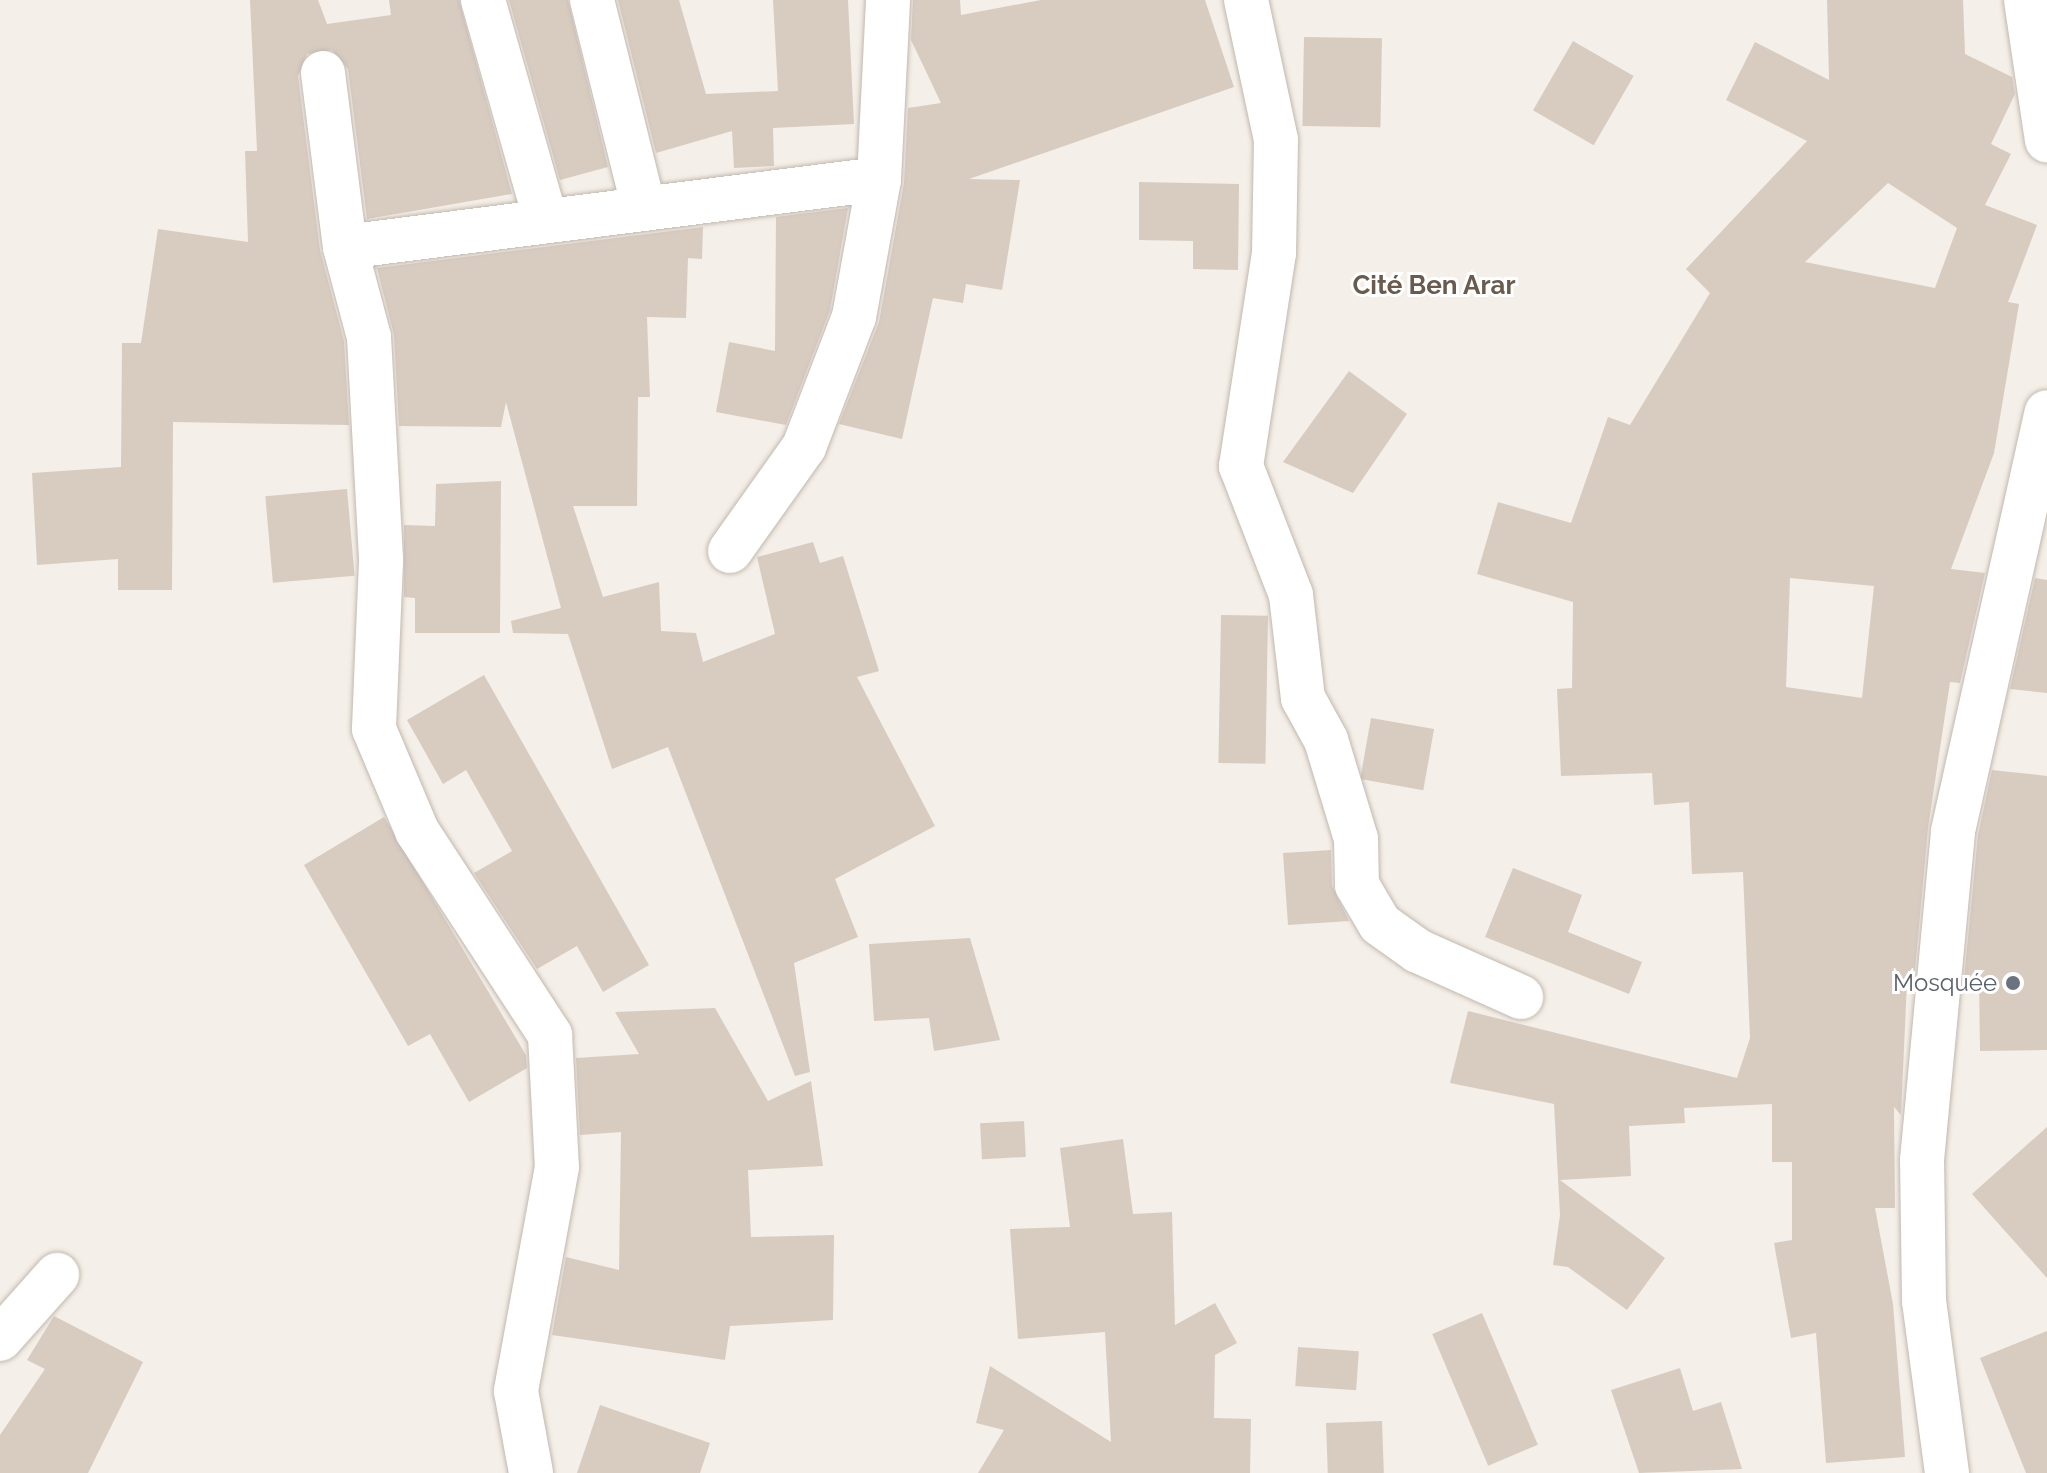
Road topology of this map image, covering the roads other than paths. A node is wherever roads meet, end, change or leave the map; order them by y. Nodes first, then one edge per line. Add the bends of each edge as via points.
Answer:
1 (483, 0) edge
2 (592, 0) edge
3 (888, 0) edge
4 (1246, 0) edge
5 (2026, 0) edge
6 (323, 73) dead end
7 (2047, 140) edge
8 (879, 179) junction
9 (644, 209) junction
10 (546, 221) junction
11 (345, 247) junction
12 (2047, 412) edge
13 (730, 551) dead end
14 (1521, 997) dead end
15 (57, 1275) dead end
16 (0, 1339) edge
17 (531, 1473) edge
18 (1947, 1473) edge

1 - 10 street
2 - 9 street
3 - 8 street
4 - 14 street via 1276,140 1275,211 1241,466 1291,595 1303,698 1326,740 1356,839 1357,885 1380,924 1418,951
5 - 7 street
6 - 11 street
8 - 9 street
8 - 13 street via 854,317 804,447
9 - 10 street
10 - 11 street
11 - 17 street via 369,337 381,561 374,729 417,831 550,1035 557,1167 516,1391
12 - 18 street via 1953,831 1923,1144 1924,1301
15 - 16 street

